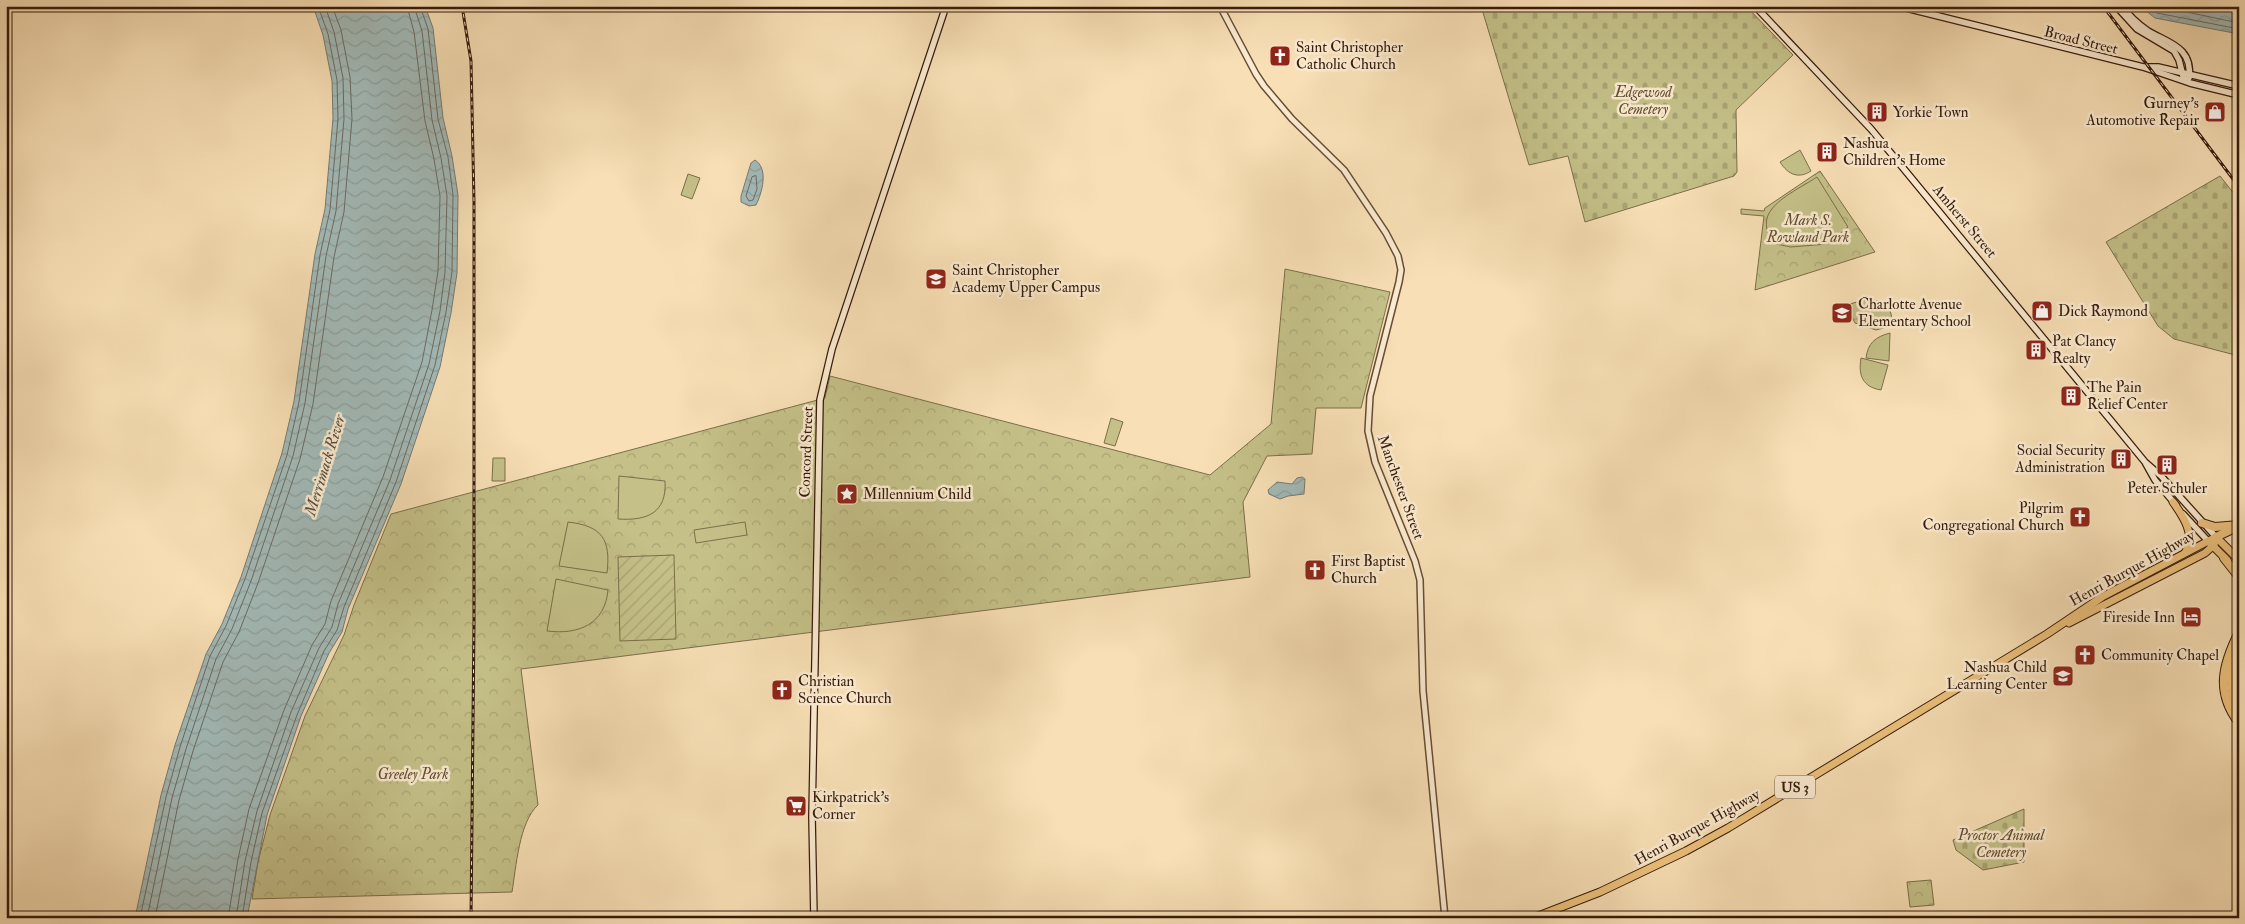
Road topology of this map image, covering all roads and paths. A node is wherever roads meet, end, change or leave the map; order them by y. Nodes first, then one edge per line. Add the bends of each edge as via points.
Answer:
1 (946, 6) edge
2 (1220, 6) edge
3 (1755, 6) edge
4 (1898, 6) edge
5 (2116, 6) edge
6 (2122, 6) edge
7 (2176, 54) junction
8 (2143, 67) junction
9 (2166, 69) junction
10 (2182, 72) junction
11 (2189, 74) junction
12 (2185, 81) junction
13 (2239, 86) edge
14 (2239, 95) edge
15 (2145, 462) junction
16 (2173, 502) junction
17 (2202, 523) junction
18 (2239, 525) edge
19 (2216, 537) junction
20 (2210, 544) junction
21 (2185, 552) junction
22 (2224, 558) junction
23 (2239, 560) edge
24 (2239, 572) edge
25 (2239, 577) edge
26 (2239, 632) edge
27 (2047, 634) junction
28 (2239, 650) edge
29 (2239, 711) edge
30 (2239, 723) edge
31 (814, 918) edge
32 (1445, 918) edge
33 (1533, 918) edge

1 - 31 main road, Concord Street via 832,349 820,400 813,780
2 - 32 street, Manchester Street via 1256,74 1281,108 1344,170 1398,256 1399,282 1370,396 1368,431 1375,462 1420,580 1424,691
3 - 15 main road, Amherst Street via 1876,135
4 - 8 main road, Broad Street
5 - 7 main road via 2137,29
6 - 11 main road via 2146,30 2178,47 2185,57
7 - 9 main road via 2174,65
7 - 10 main road
8 - 9 main road, Broad Street
8 - 12 main road, Broad Street
9 - 10 main road, Broad Street
10 - 11 main road, Broad Street
10 - 12 main road
11 - 12 main road
11 - 13 main road, Broad Street
12 - 14 main road, Broad Street
15 - 16 main road, Amherst Street
15 - 17 main road, Amherst Street
16 - 20 main road, Amherst Street
16 - 21 main road via 2189,533
17 - 18 highway via 2216,527
17 - 19 main road, Amherst Street
18 - 19 highway, US 3
19 - 20 main road, Henri Burque Highway / US 3
19 - 23 main road, Amherst Street
20 - 21 main road, Henri Burque Highway / US 3
20 - 22 main road, Amherst Street
20 - 27 main road, Henri Burque Highway / US 3 via 2202,554
21 - 27 main road, Henri Burque Highway / US 3 via 2102,597
22 - 24 main road, Amherst Street
22 - 25 highway
26 - 30 highway via 2226,658 2223,680 2227,703
27 - 33 main road, Henri Burque Highway / US 3 via 1728,828 1600,892
28 - 29 highway via 2231,680

